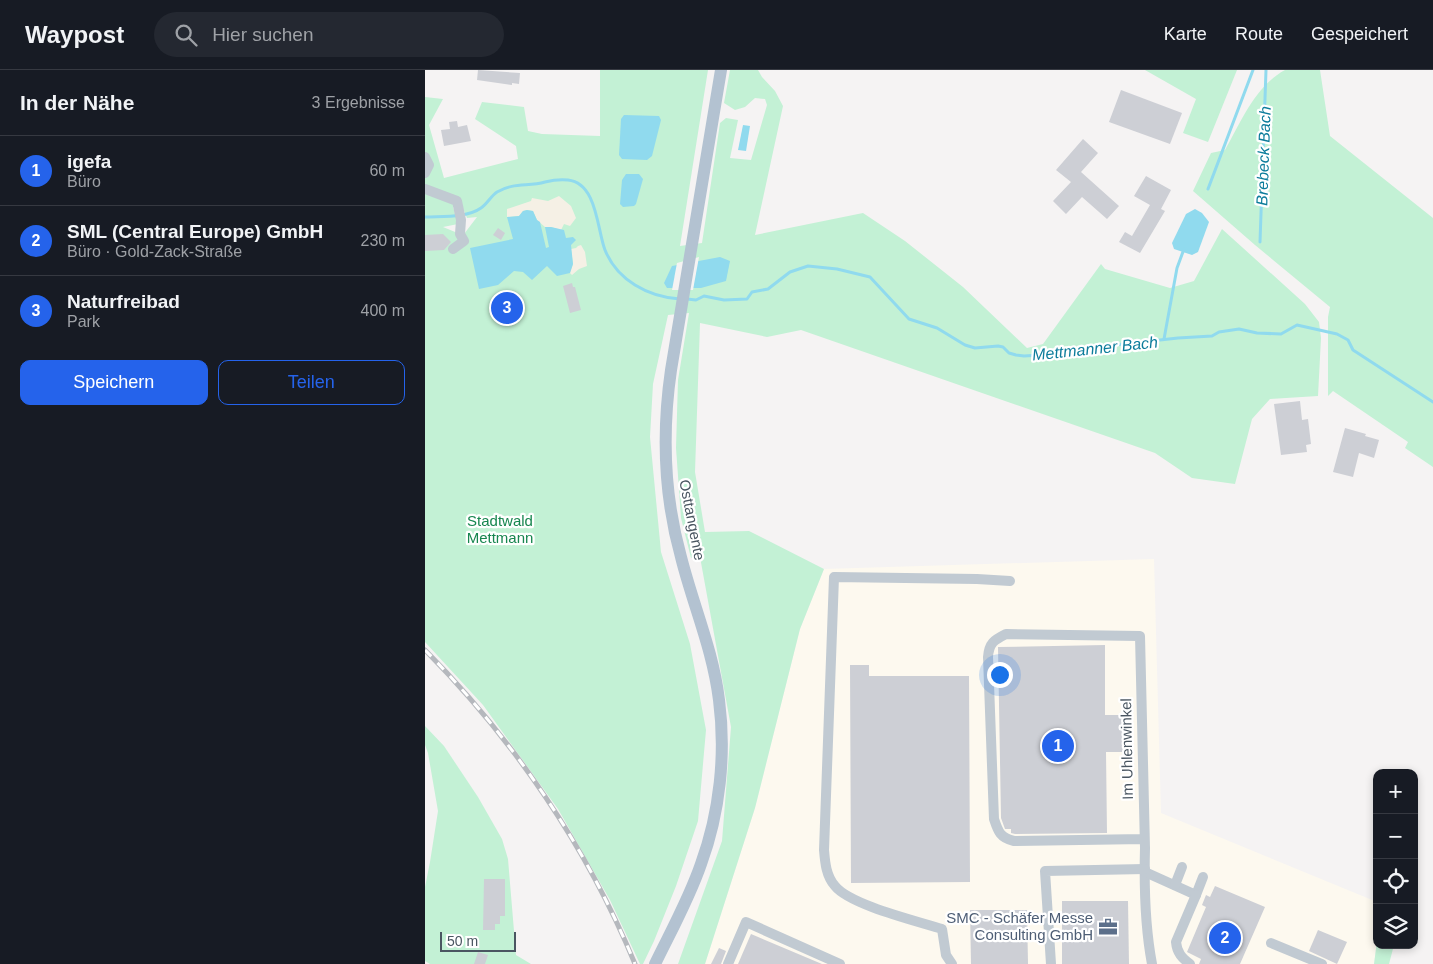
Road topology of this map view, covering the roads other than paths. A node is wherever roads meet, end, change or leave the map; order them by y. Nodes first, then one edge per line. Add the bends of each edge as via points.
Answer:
1 (721, 70) edge
2 (425, 157) edge
3 (425, 173) edge
4 (425, 189) edge
5 (453, 249) dead end
6 (1010, 582) dead end
7 (1145, 838) junction
8 (1182, 867) dead end
9 (1145, 868) junction
10 (1203, 877) dead end
11 (1175, 885) junction
12 (1196, 895) junction
13 (1271, 943) dead end
14 (655, 964) edge
15 (728, 964) edge
16 (840, 964) edge
17 (952, 964) edge
18 (1051, 964) edge
19 (1152, 964) edge
20 (1190, 964) edge
21 (1322, 964) edge

1 - 14 main road, Osttangente via 666,410 668,491 681,557 715,674 721,754 718,795 707,846 691,891
2 - 3 street via 429,165
4 - 5 street via 455,199 458,203 460,234 464,241
6 - 17 street via 833,577 826,869 834,886 853,899 942,929 946,955
7 - 7 street, Im Uhlenwinkel via 1140,636 1006,634 994,639 989,646 988,657 994,819 998,833 1014,841
7 - 9 street, Im Uhlenwinkel
8 - 11 street
9 - 11 street
9 - 18 street via 1045,871
9 - 19 street, Im Uhlenwinkel
10 - 12 street
11 - 12 street
12 - 20 street via 1176,942 1181,957
13 - 21 street
15 - 16 street via 746,922

